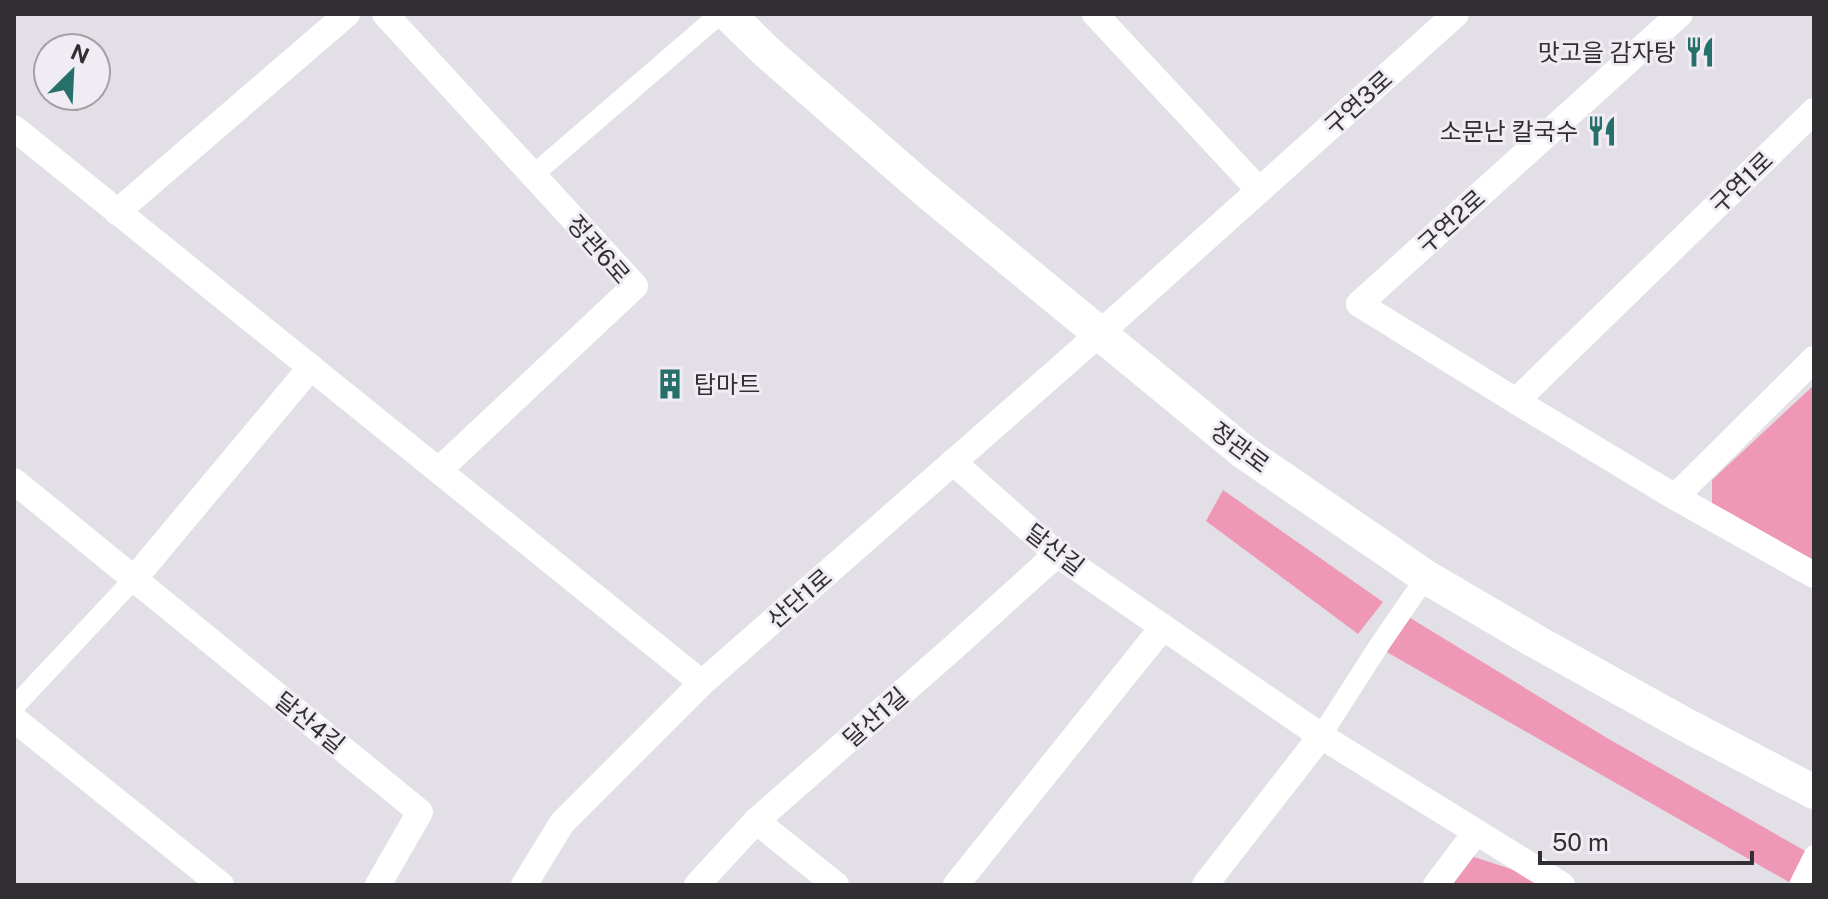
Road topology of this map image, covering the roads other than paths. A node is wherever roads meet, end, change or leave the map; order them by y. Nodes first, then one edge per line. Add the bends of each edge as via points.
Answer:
1 (347, 14) edge
2 (385, 14) edge
3 (720, 14) edge
4 (728, 14) edge
5 (1095, 14) edge
6 (1456, 14) edge
7 (1680, 14) edge
8 (1814, 111) edge
9 (14, 128) edge
10 (533, 175) junction
11 (1259, 190) junction
12 (117, 212) junction
13 (1099, 334) junction
14 (1814, 359) edge
15 (311, 367) junction
16 (1516, 401) junction
17 (953, 462) junction
18 (439, 470) junction
19 (14, 481) edge
20 (1675, 497) junction
21 (1057, 554) junction
22 (1814, 575) edge
23 (1426, 577) junction
24 (134, 579) junction
25 (1163, 627) junction
26 (702, 683) junction
27 (14, 707) edge
28 (14, 719) edge
29 (1321, 736) junction
30 (1814, 792) edge
31 (756, 821) junction
32 (1476, 832) junction
33 (1814, 855) edge
34 (221, 885) edge
35 (378, 885) edge
36 (524, 885) edge
37 (697, 885) edge
38 (836, 885) edge
39 (956, 885) edge
40 (1205, 885) edge
41 (1436, 885) edge
42 (1562, 885) edge
43 (1799, 885) edge

1 - 12 street
2 - 10 street, 정관6로
3 - 10 street
4 - 13 street, 정관로 via 924,189
5 - 11 street
6 - 11 street, 구연3로
7 - 16 street, 구연2로 via 1359,304
8 - 16 street, 구연1로
9 - 12 street
10 - 18 street, 정관6로 via 635,286
11 - 13 street, 구연3로
12 - 15 street
13 - 17 street, 산단1로
13 - 23 street, 정관로 via 1245,453
14 - 20 street
15 - 18 street
15 - 24 street
16 - 20 street, 구연2로
17 - 21 street, 달산길
17 - 26 street, 산단1로
18 - 26 street
19 - 24 street, 달산4길
20 - 22 street, 구연2로
21 - 25 street, 달산길
21 - 31 street, 달산1길
23 - 29 street
23 - 30 street, 정관로 via 1643,702
24 - 27 street
24 - 35 street, 달산4길 via 420,812
25 - 29 street, 달산길
25 - 39 street
26 - 36 street, 산단1로 via 562,823
28 - 34 street
29 - 32 street, 달산길
29 - 40 street
31 - 37 street, 달산1길
31 - 38 street
32 - 41 street
32 - 42 street, 달산길
33 - 43 street

